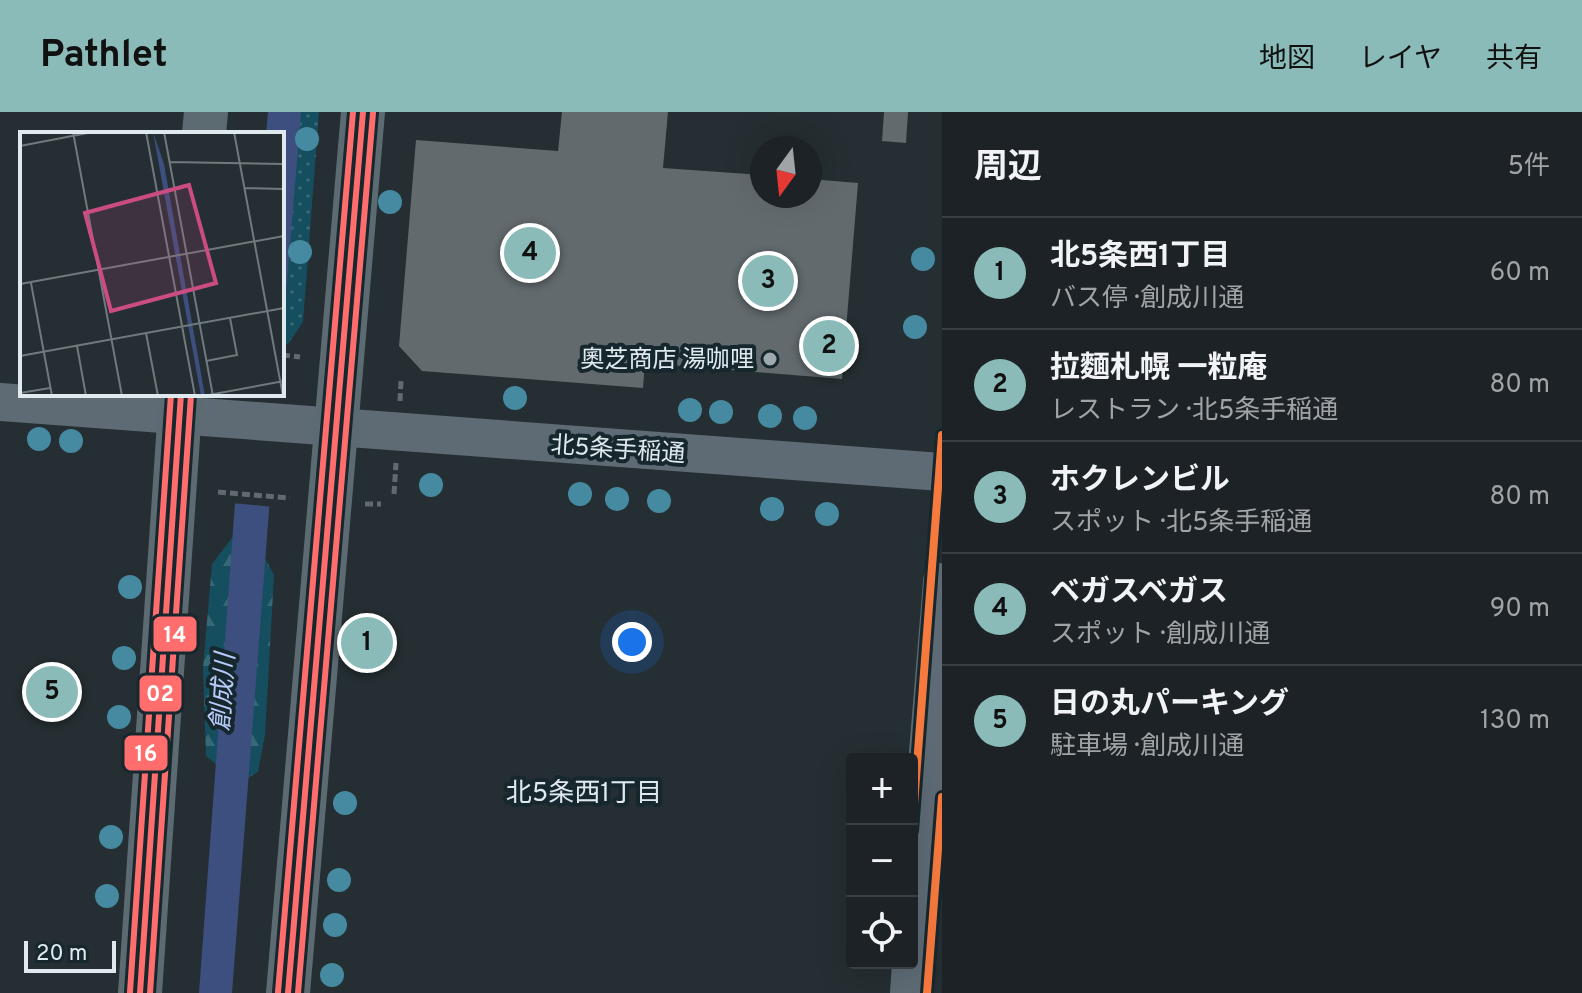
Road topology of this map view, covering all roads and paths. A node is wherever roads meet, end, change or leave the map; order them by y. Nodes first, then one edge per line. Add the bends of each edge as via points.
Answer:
1 (206, 112) edge
2 (363, 112) edge
3 (204, 132) edge
4 (284, 355) edge
5 (300, 357) dead end
6 (0, 402) edge
7 (180, 405) edge
8 (316, 426) junction
9 (942, 472) edge
10 (218, 492) dead end
11 (290, 498) dead end
12 (364, 503) dead end
13 (381, 504) dead end
14 (942, 582) edge
15 (916, 897) edge
16 (911, 969) edge
17 (140, 993) edge
18 (288, 993) edge
19 (909, 993) edge

1 - 3 highway
2 - 8 highway
4 - 5 path
6 - 7 street
7 - 8 street, 北5条手稲通 via 224,418
7 - 17 highway
8 - 9 street, 北5条手稲通
8 - 18 highway
10 - 11 path
12 - 13 path
14 - 15 street
16 - 19 street

